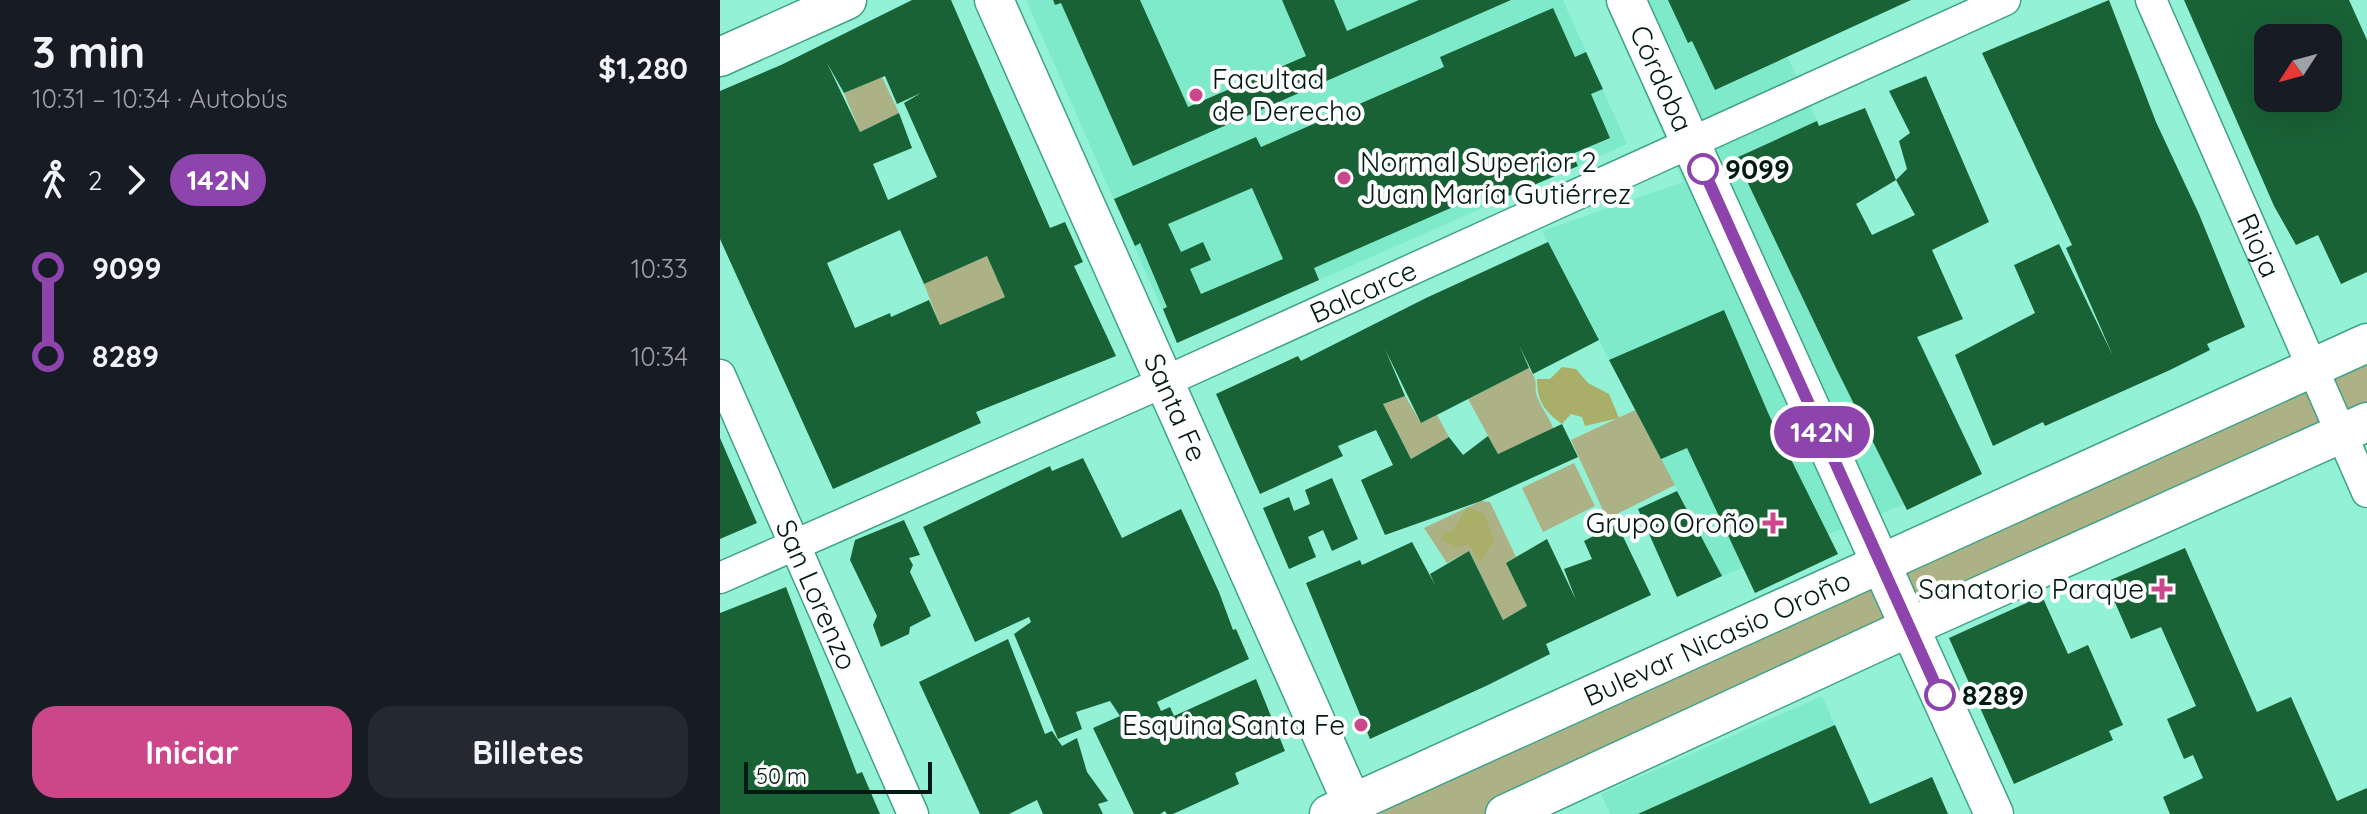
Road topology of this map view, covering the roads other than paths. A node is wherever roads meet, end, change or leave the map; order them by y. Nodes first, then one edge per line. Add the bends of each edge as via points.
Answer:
1 (847, 0) edge
2 (994, 0) edge
3 (1626, 0) edge
4 (2005, 0) edge
5 (2151, 0) edge
6 (720, 57) edge
7 (1690, 141) junction
8 (2367, 343) edge
9 (2312, 368) junction
10 (720, 375) edge
11 (1164, 382) junction
12 (2354, 428) edge
13 (2367, 492) edge
14 (794, 544) junction
15 (1881, 564) junction
16 (720, 578) edge
17 (1910, 627) junction
18 (1346, 811) edge
19 (913, 814) edge
20 (1505, 814) edge
21 (1994, 814) edge

1 - 6 main road
2 - 11 main road, Santa Fe
3 - 7 main road, Córdoba
4 - 7 street, Balcarce
5 - 9 street, Rioja
7 - 11 street, Balcarce
7 - 15 main road, Córdoba
8 - 9 main road, Bulevar Nicasio Oroño
9 - 12 street, Rioja
9 - 15 main road, Bulevar Nicasio Oroño
10 - 14 street, San Lorenzo
11 - 14 street, Balcarce
11 - 18 main road, Santa Fe
12 - 13 street, Rioja
12 - 17 main road
14 - 16 street, Balcarce
14 - 19 street, San Lorenzo
15 - 17 main road, Córdoba
15 - 18 main road, Bulevar Nicasio Oroño
17 - 20 main road
17 - 21 main road, Córdoba

